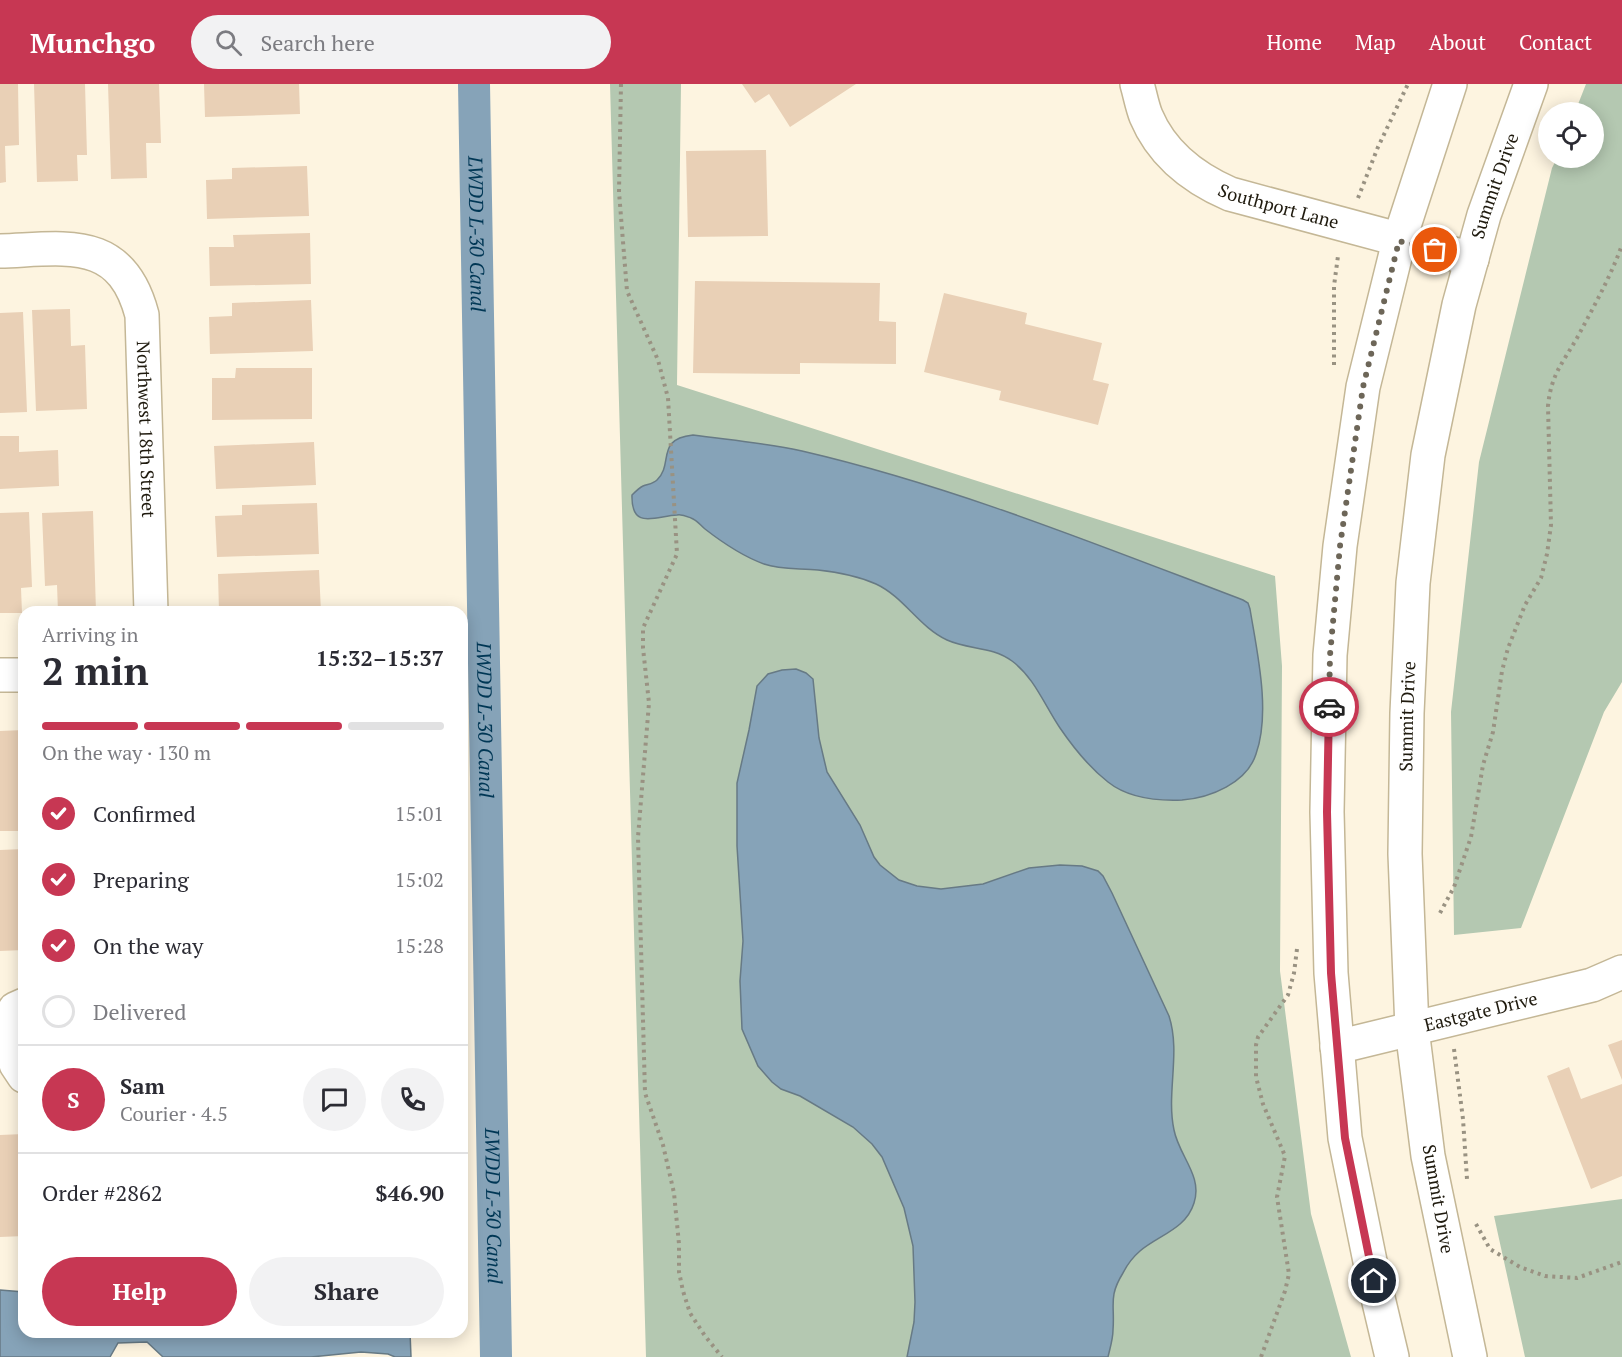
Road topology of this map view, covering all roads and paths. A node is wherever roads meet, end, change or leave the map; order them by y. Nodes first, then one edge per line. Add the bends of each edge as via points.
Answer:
1 (621, 84) edge
2 (1137, 84) edge
3 (1450, 84) edge
4 (1531, 84) edge
5 (1399, 241) junction
6 (1622, 245) edge
7 (0, 250) edge
8 (1472, 260) junction
9 (151, 606) edge
10 (0, 675) edge
11 (18, 675) edge
12 (1438, 922) dead end
13 (1622, 972) edge
14 (18, 1008) edge
15 (1448, 1020) junction
16 (1412, 1029) junction
17 (1337, 1047) junction
18 (18, 1068) edge
19 (1468, 1190) dead end
20 (1474, 1222) dead end
21 (1622, 1262) edge
22 (722, 1357) edge
23 (1392, 1357) edge
24 (1470, 1357) edge

1 - 22 path via 619,192 627,291 658,360 668,398 677,554 643,628 649,703 638,837 645,1093 674,1193 683,1291 690,1313
2 - 5 street, Southport Lane via 1157,136 1171,155 1208,185
3 - 5 street
4 - 8 street, Summit Drive
5 - 8 street, Southport Lane
5 - 17 street via 1363,387 1340,546 1330,655 1327,812
6 - 12 path via 1597,300 1556,370 1550,389 1551,525 1547,554 1541,578 1508,648 1471,837
7 - 9 street, Northwest 18th Street via 87,251 124,274 136,293 142,315
8 - 16 street, Summit Drive via 1428,455 1413,583 1405,854
10 - 11 street
13 - 15 street, Eastgate Drive via 1592,985
14 - 18 street
15 - 16 street, Eastgate Drive
15 - 19 path via 1463,1119
16 - 17 street, Eastgate Drive
16 - 24 street, Summit Drive via 1428,1156
17 - 23 street via 1345,1138
20 - 21 path via 1490,1249 1545,1276 1577,1278

